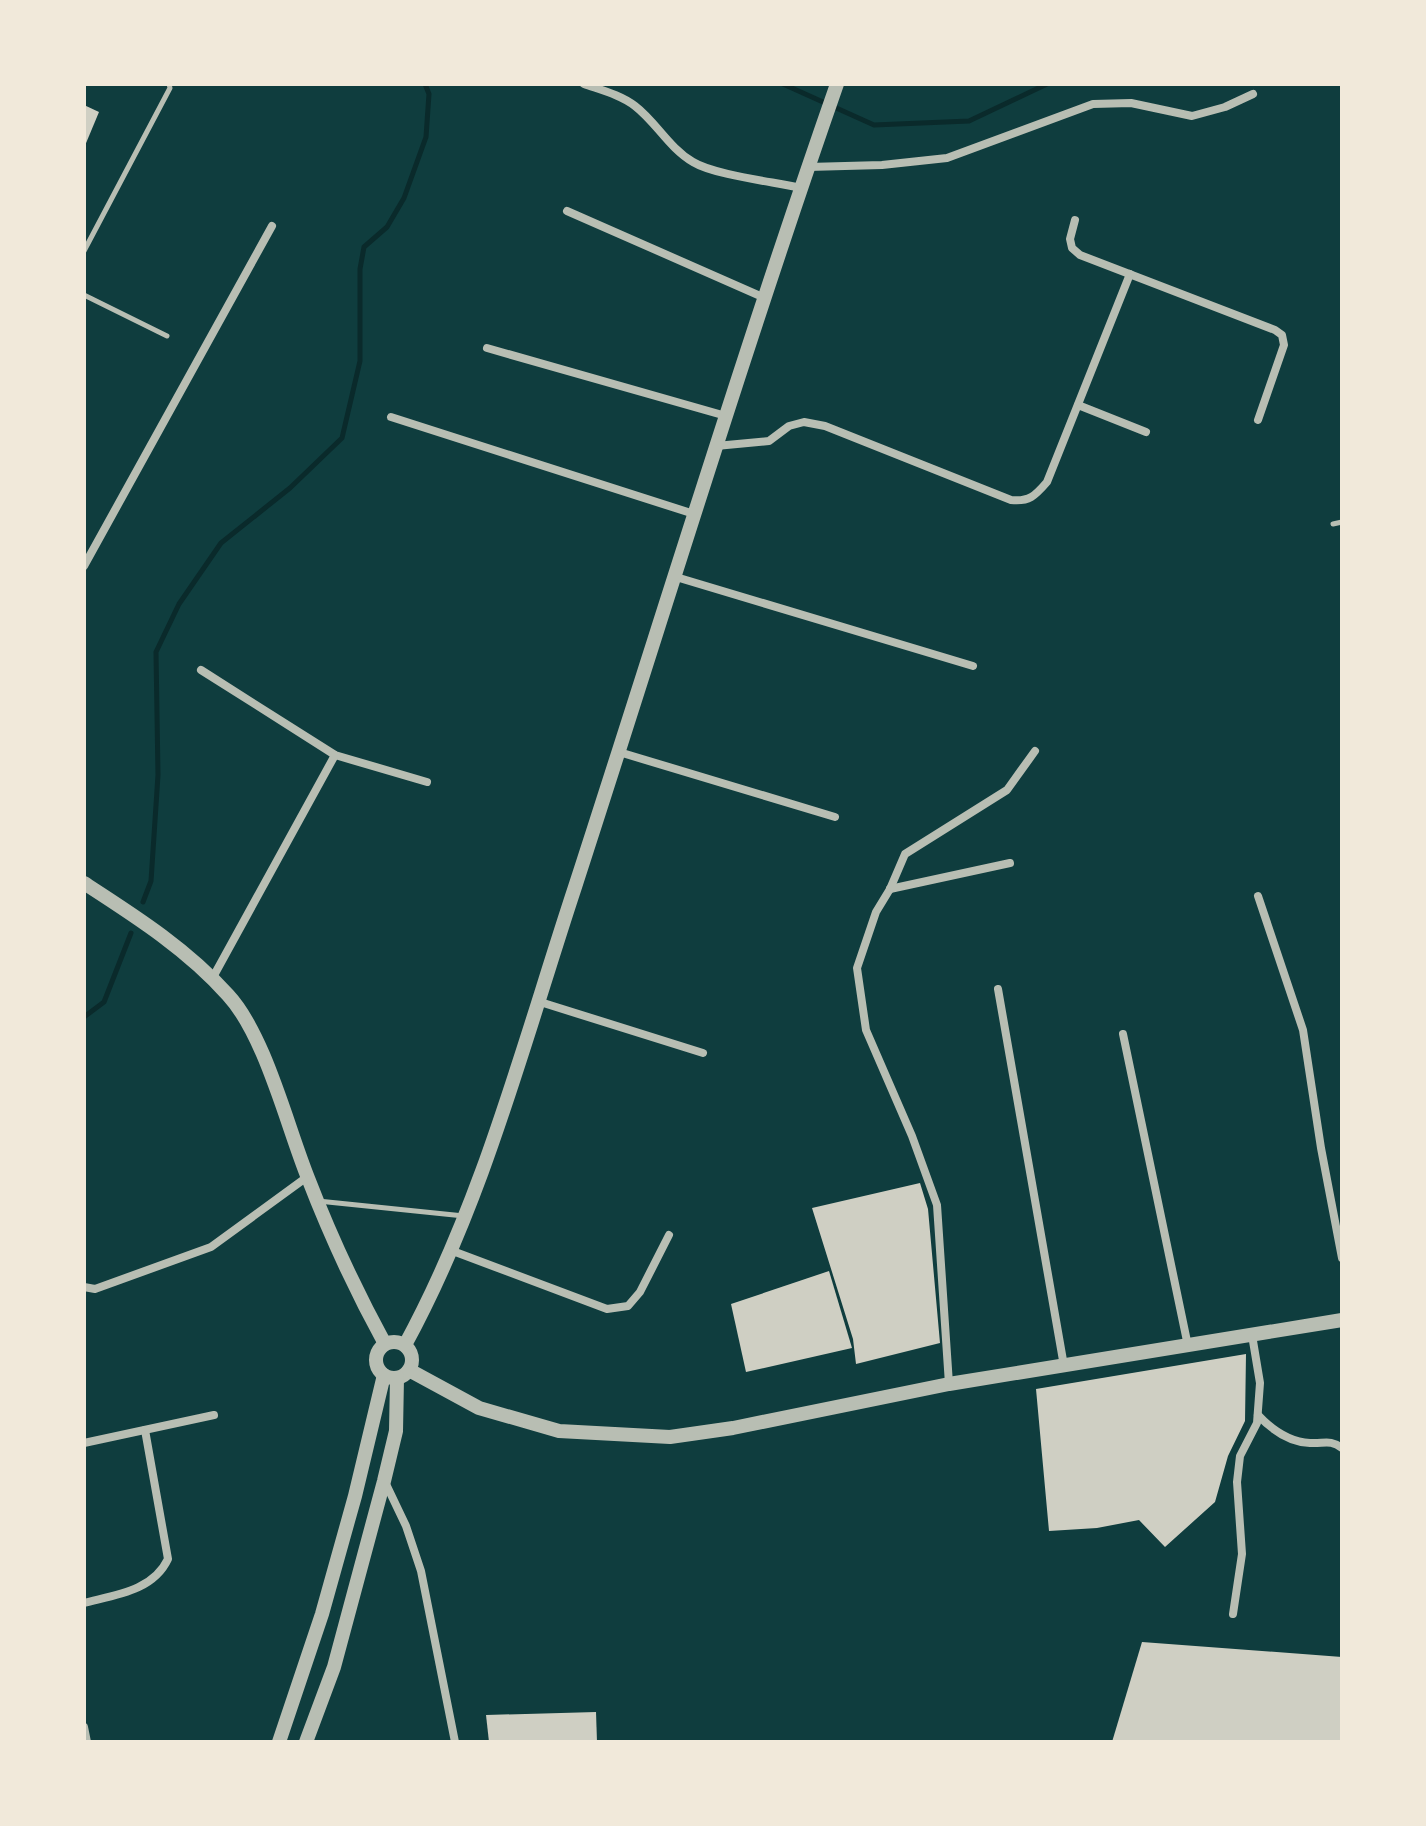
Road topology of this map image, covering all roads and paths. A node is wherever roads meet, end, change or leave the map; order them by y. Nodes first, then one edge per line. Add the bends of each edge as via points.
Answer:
1 (169, 84) edge
2 (584, 84) edge
3 (837, 84) edge
4 (1253, 94) dead end
5 (808, 167) junction
6 (801, 188) junction
7 (567, 211) dead end
8 (1075, 220) dead end
9 (272, 226) dead end
10 (84, 251) edge
11 (1130, 274) junction
12 (84, 295) edge
13 (765, 298) junction
14 (167, 336) dead end
15 (487, 348) dead end
16 (1078, 405) junction
17 (726, 416) junction
18 (391, 417) dead end
19 (1258, 420) dead end
20 (1146, 432) dead end
21 (716, 446) junction
22 (695, 515) junction
23 (1342, 522) edge
24 (1333, 524) dead end
25 (84, 566) edge
26 (676, 577) junction
27 (973, 666) dead end
28 (201, 670) dead end
29 (1035, 751) dead end
30 (619, 752) junction
31 (335, 755) junction
32 (427, 782) dead end
33 (835, 817) dead end
34 (1010, 863) dead end
35 (84, 883) edge
36 (890, 889) junction
37 (1258, 896) dead end
38 (212, 980) junction
39 (998, 989) dead end
40 (537, 1001) junction
41 (1123, 1034) dead end
42 (703, 1053) dead end
43 (307, 1177) junction
44 (317, 1201) junction
45 (465, 1216) junction
46 (669, 1235) dead end
47 (450, 1250) junction
48 (1342, 1258) edge
49 (84, 1287) edge
50 (1342, 1320) edge
51 (1252, 1335) junction
52 (385, 1344) junction
53 (405, 1345) junction
54 (1188, 1346) junction
55 (1064, 1367) junction
56 (397, 1374) junction
57 (949, 1384) junction
58 (214, 1415) dead end
59 (1258, 1415) junction
60 (145, 1430) junction
61 (84, 1443) edge
62 (1342, 1448) edge
63 (384, 1481) junction
64 (84, 1603) edge
65 (1233, 1614) dead end
66 (84, 1727) edge
67 (87, 1742) edge
68 (279, 1742) edge
69 (306, 1742) edge
70 (455, 1742) edge

1 - 10 lane
2 - 6 street via 636,106 693,162
3 - 5 street
4 - 5 street via 1192,116 1131,103 1093,104 947,158
5 - 6 street
6 - 13 street
7 - 13 street
8 - 11 street via 1072,248
9 - 25 street
11 - 16 street
11 - 19 street via 1282,335 1284,345
12 - 14 lane
13 - 17 street
15 - 17 street
16 - 20 street
16 - 21 street via 1047,482 1024,501 804,422 769,441
17 - 21 street
18 - 22 street
21 - 22 street
22 - 26 street
23 - 24 lane
26 - 27 street
26 - 30 street
28 - 31 street
29 - 36 street via 1007,790 905,854
30 - 33 street
30 - 40 street
31 - 32 street
31 - 38 street
34 - 36 street
35 - 38 street via 153,928
36 - 57 street via 876,912 857,968 866,1030 937,1205
37 - 48 street via 1303,1030
38 - 43 street via 230,996 251,1030
39 - 55 street
40 - 42 street
40 - 45 street
41 - 54 street
43 - 44 street
43 - 49 street via 211,1247 95,1289
44 - 45 lane
44 - 52 street
45 - 47 street
46 - 47 street via 640,1292 628,1306 607,1309
47 - 53 street
50 - 51 street
51 - 54 street
51 - 59 street via 1260,1383
52 - 53 street
52 - 56 street via 376,1363
53 - 56 street via 412,1357
54 - 55 street
55 - 57 street
56 - 57 street via 479,1408 559,1431 670,1437
56 - 63 street via 396,1431
56 - 68 street
58 - 60 street
59 - 62 street via 1285,1438 1333,1441
59 - 65 street via 1240,1456 1242,1554
60 - 61 street
60 - 64 street via 168,1559 143,1587
63 - 69 street via 334,1667
63 - 70 street via 421,1571
66 - 67 street

